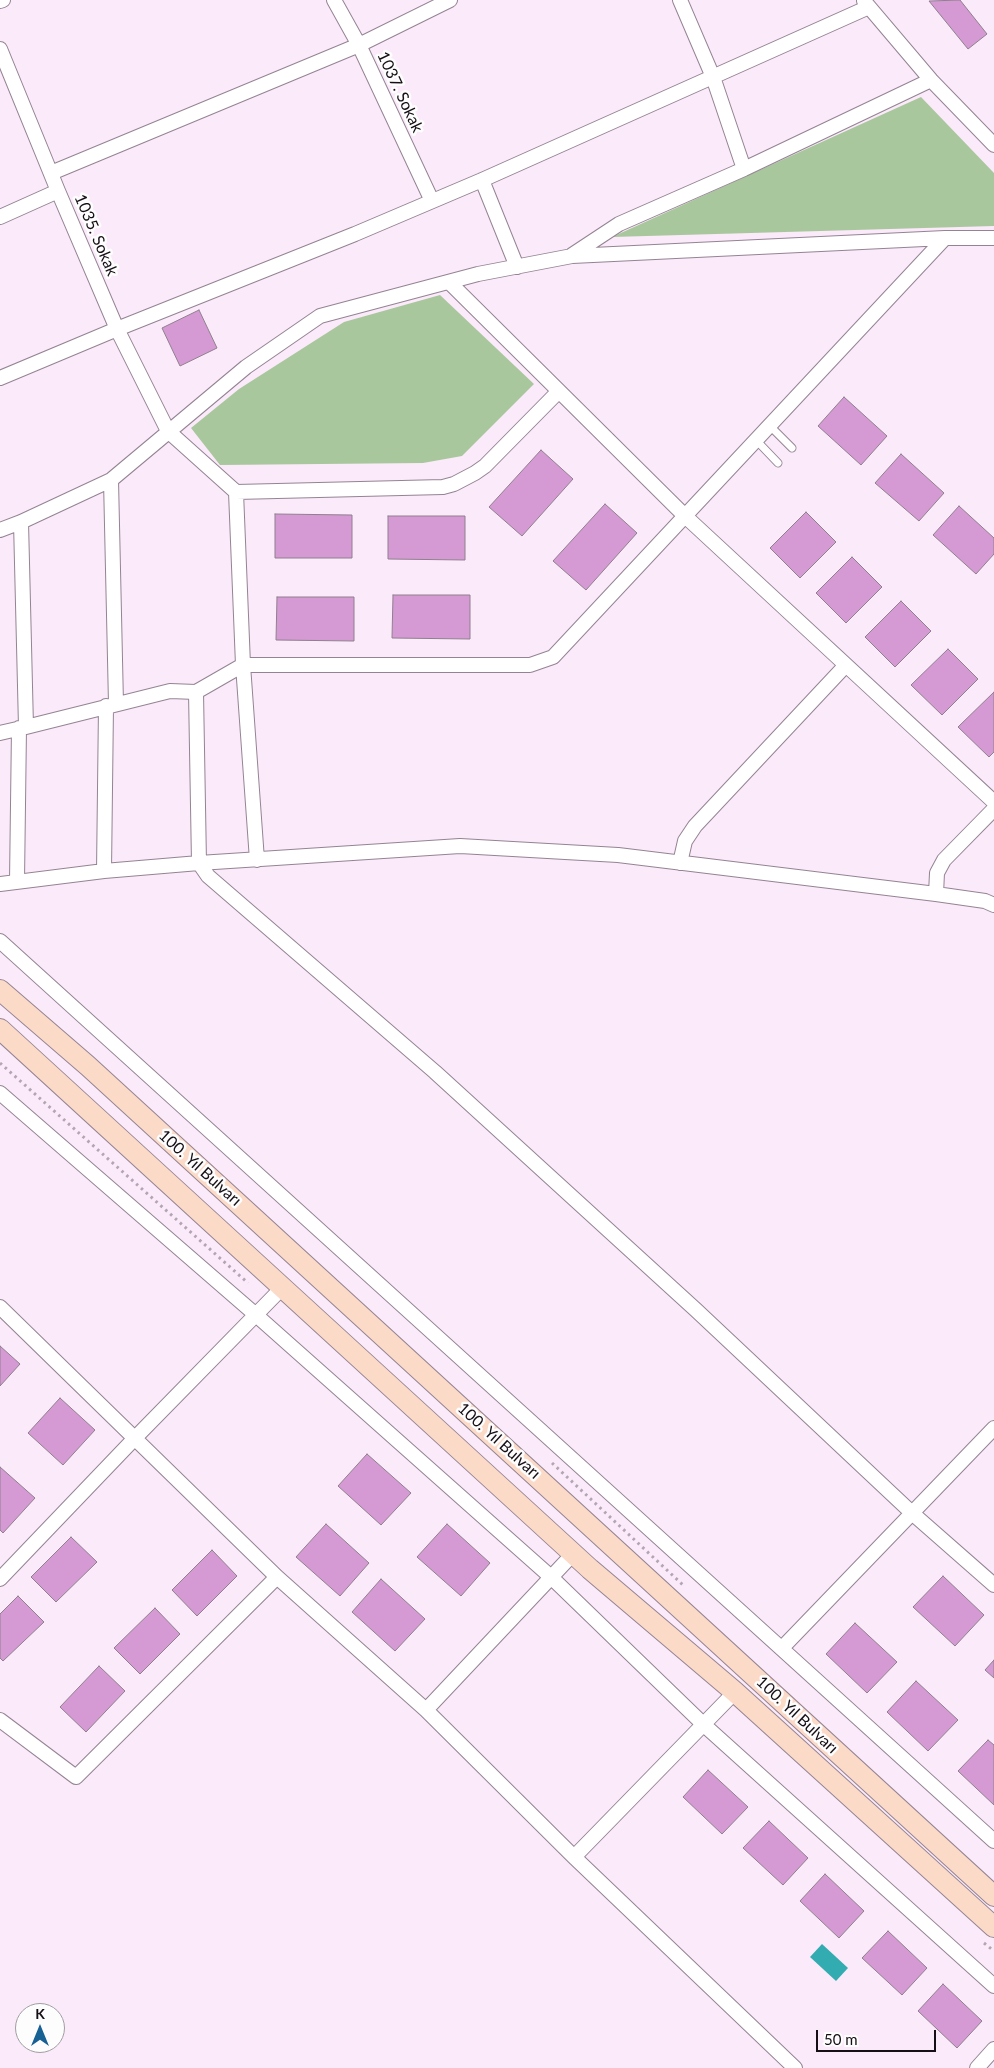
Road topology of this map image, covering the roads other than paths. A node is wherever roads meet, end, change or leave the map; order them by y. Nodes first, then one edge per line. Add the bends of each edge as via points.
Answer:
1 (334, 0) edge
2 (450, 0) edge
3 (680, 0) edge
4 (866, 4) edge
5 (359, 45) junction
6 (1, 55) edge
7 (713, 78) junction
8 (931, 80) junction
9 (994, 145) edge
10 (744, 169) junction
11 (51, 173) junction
12 (482, 180) junction
13 (58, 191) junction
14 (432, 201) junction
15 (0, 217) edge
16 (946, 238) junction
17 (994, 238) edge
18 (572, 256) junction
19 (517, 267) junction
20 (450, 283) junction
21 (117, 329) junction
22 (0, 378) edge
23 (559, 391) junction
24 (770, 426) junction
25 (168, 431) junction
26 (756, 440) junction
27 (792, 448) dead end
28 (778, 463) dead end
29 (111, 480) junction
30 (236, 492) junction
31 (685, 516) junction
32 (21, 522) junction
33 (0, 530) edge
34 (243, 665) junction
35 (846, 665) junction
36 (196, 692) junction
37 (111, 705) junction
38 (22, 728) junction
39 (0, 733) edge
40 (994, 802) edge
41 (994, 809) edge
42 (257, 860) junction
43 (199, 862) junction
44 (680, 862) junction
45 (104, 870) junction
46 (17, 881) junction
47 (0, 884) edge
48 (936, 894) junction
49 (994, 905) edge
50 (0, 941) edge
51 (0, 990) edge
52 (0, 1029) edge
53 (0, 1093) edge
54 (283, 1287) junction
55 (0, 1307) edge
56 (256, 1315) junction
57 (994, 1428) edge
58 (135, 1438) junction
59 (912, 1513) junction
60 (573, 1554) junction
61 (277, 1577) junction
62 (551, 1577) junction
63 (0, 1579) edge
64 (994, 1585) edge
65 (782, 1648) junction
66 (734, 1692) junction
67 (426, 1710) junction
68 (0, 1720) edge
69 (703, 1724) junction
70 (994, 1840) edge
71 (574, 1857) junction
72 (994, 1896) edge
73 (994, 1927) edge
74 (994, 1986) edge
75 (994, 2050) edge
76 (795, 2068) edge
77 (977, 2068) edge

1 - 5 street, 1037. Sokak
2 - 5 street
3 - 7 street
4 - 7 street
4 - 8 street
5 - 11 street
5 - 14 street, 1037. Sokak
6 - 11 street, 1035. Sokak
7 - 10 street
7 - 12 street
8 - 9 street
8 - 10 street
10 - 18 street via 619,224
11 - 13 street, 1035. Sokak
12 - 14 street
12 - 19 street
13 - 15 street
13 - 21 street, 1035. Sokak
14 - 21 street
16 - 17 street
16 - 18 street
16 - 24 street
18 - 19 street
19 - 20 street
20 - 23 street
20 - 25 street via 320,316 246,367
21 - 22 street
21 - 25 street, 1035. Sokak
23 - 30 street via 485,466 454,484 443,487
23 - 31 street
24 - 26 street
24 - 27 lane
25 - 29 street
25 - 30 street
26 - 28 lane
26 - 31 street
29 - 32 street
29 - 37 street
30 - 34 street
31 - 34 street via 553,657 530,665
31 - 35 street
32 - 33 street
32 - 38 street
34 - 36 street
34 - 42 street
35 - 40 street
35 - 44 street via 694,826 685,841
36 - 37 street via 170,691
36 - 43 street
37 - 38 street
37 - 45 street
38 - 39 street
38 - 46 street
41 - 48 street via 944,860 937,874
42 - 43 street
42 - 44 street via 460,846
43 - 45 street
43 - 59 street via 208,876 435,1072
44 - 48 street
45 - 46 street
46 - 47 street
48 - 49 street
50 - 65 street
51 - 72 main road, 100. Yıl Bulvarı via 117,1092
52 - 54 main road, 100. Yıl Bulvarı
53 - 56 street
54 - 56 street
54 - 60 main road, 100. Yıl Bulvarı
55 - 58 street
56 - 58 street
56 - 62 street
57 - 59 street
58 - 61 street
58 - 63 street
59 - 64 street
59 - 65 street
60 - 62 street
60 - 66 main road, 100. Yıl Bulvarı
61 - 67 street
61 - 68 street via 76,1777
62 - 67 street
62 - 69 street
65 - 70 street
66 - 69 street
66 - 73 main road, 100. Yıl Bulvarı
67 - 71 street
69 - 71 street
69 - 74 street
71 - 76 street
75 - 77 street

